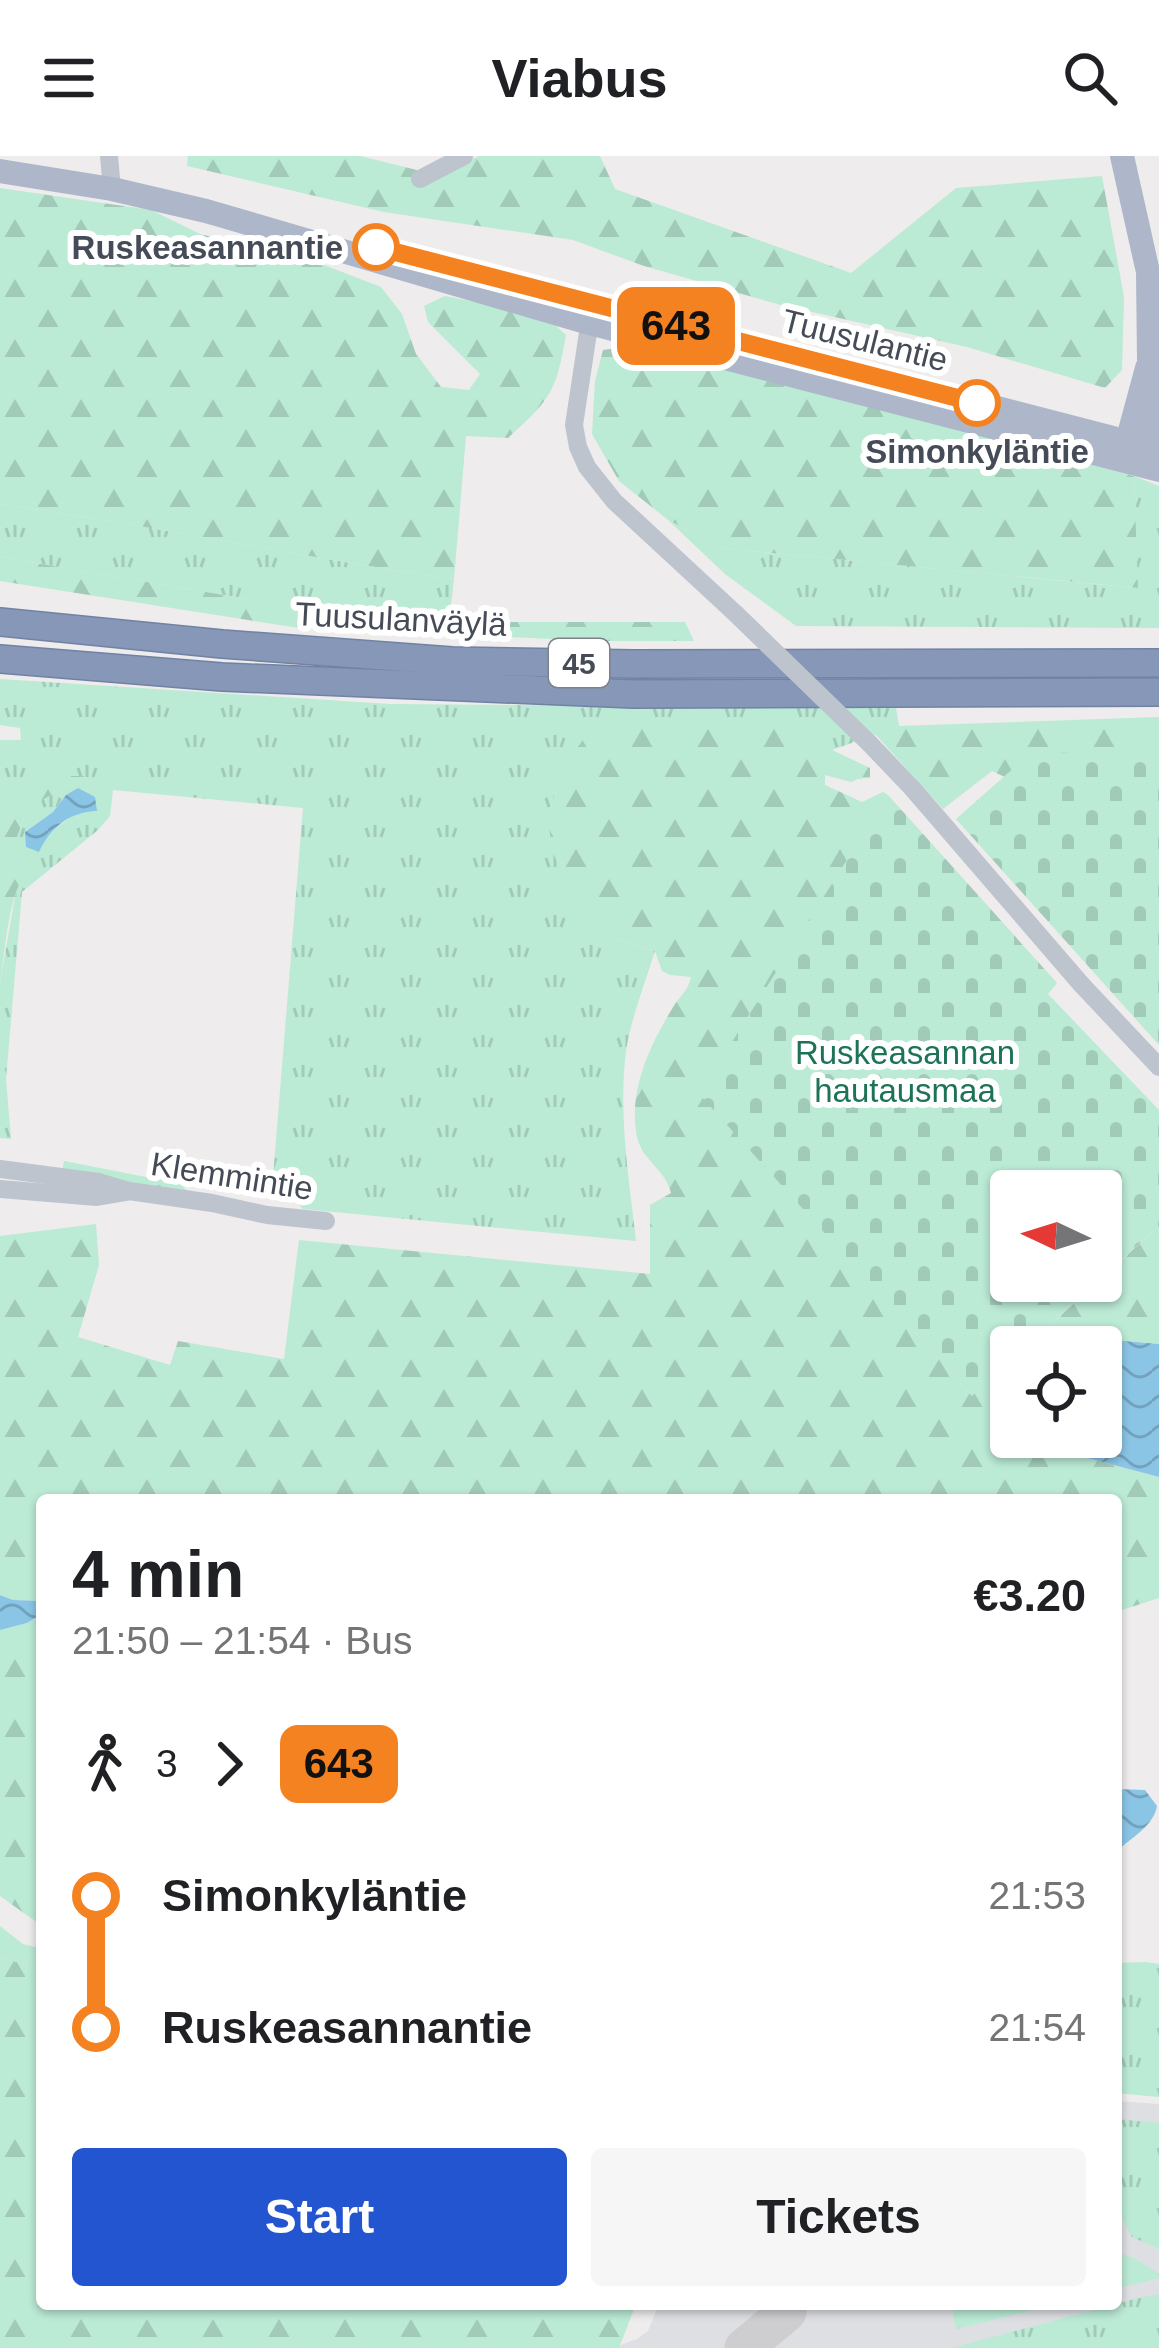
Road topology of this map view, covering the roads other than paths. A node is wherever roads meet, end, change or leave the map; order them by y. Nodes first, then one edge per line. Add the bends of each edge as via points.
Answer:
1 (109, 156) edge
2 (464, 156) edge
3 (1123, 156) edge
4 (0, 171) edge
5 (420, 179) dead end
6 (112, 189) junction
7 (591, 313) junction
8 (1145, 455) edge
9 (0, 605) edge
10 (0, 622) edge
11 (222, 644) junction
12 (5, 660) edge
13 (1159, 663) edge
14 (1159, 692) edge
15 (1159, 1066) edge
16 (0, 1169) edge
17 (0, 1189) edge
18 (130, 1191) junction
19 (326, 1221) dead end

1 - 6 street
2 - 5 street
3 - 8 main road via 1148,272 1156,389
4 - 6 main road, Tuusulantie
6 - 7 main road, Tuusulantie via 284,223
7 - 8 main road, Tuusulantie
7 - 15 street, bridge via 574,424 586,467 869,742
9 - 11 highway
10 - 11 highway, Tuusulanväylä / 45
11 - 13 highway, Tuusulanväylä / 45 via 543,663
12 - 14 highway, Tuusulanväylä / 45 via 633,694
16 - 18 street, Klemmintie
17 - 18 street, Klemmintie via 97,1197
18 - 19 street, Klemmintie

